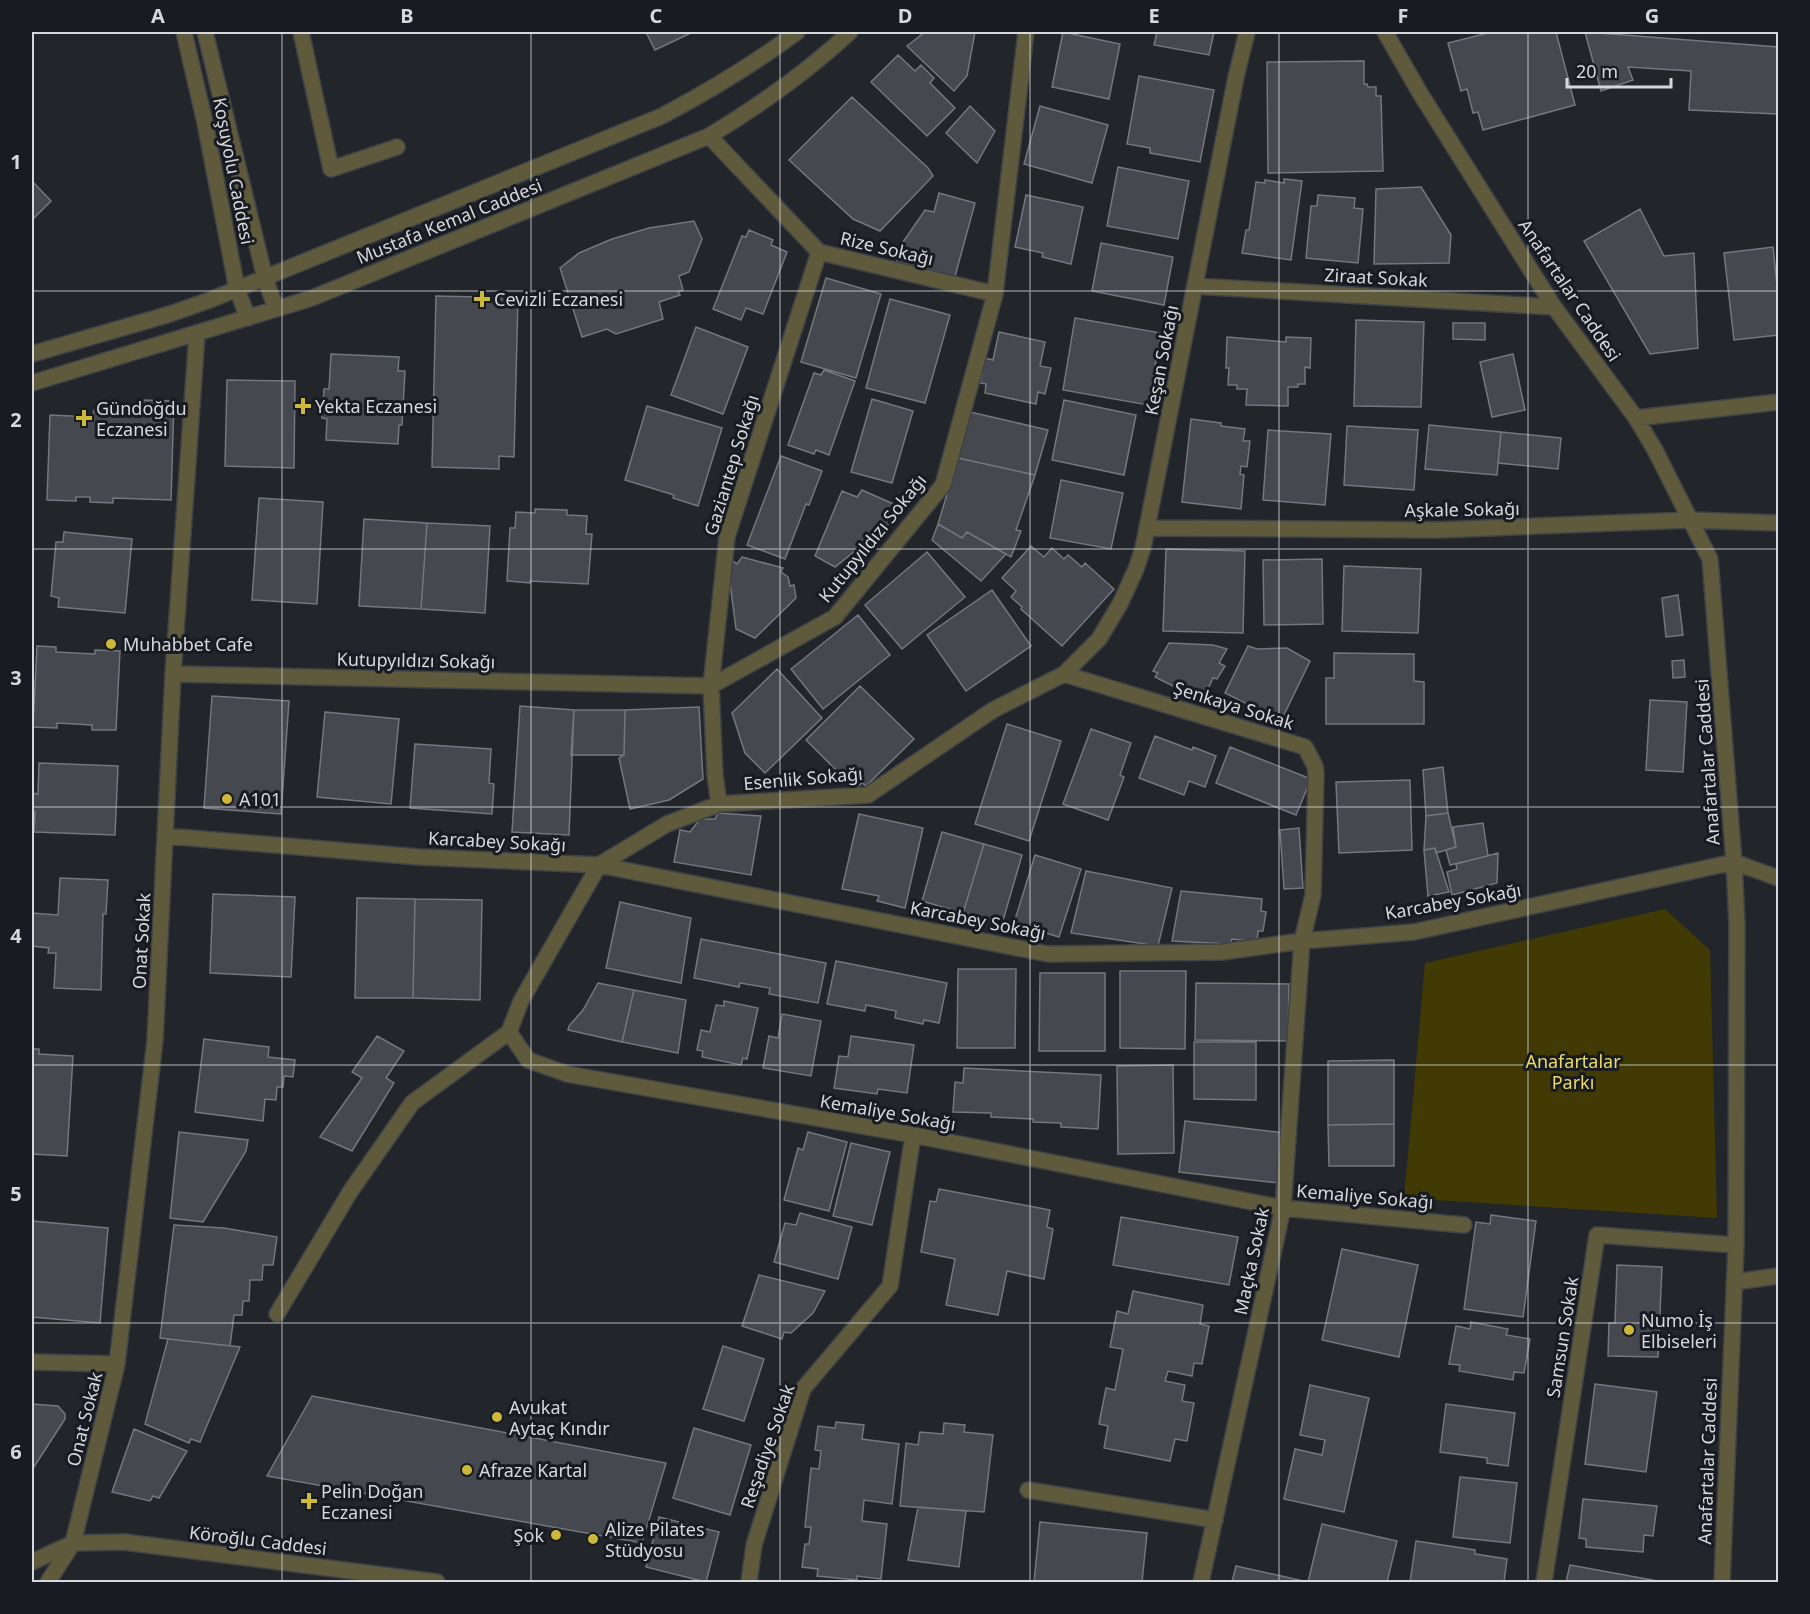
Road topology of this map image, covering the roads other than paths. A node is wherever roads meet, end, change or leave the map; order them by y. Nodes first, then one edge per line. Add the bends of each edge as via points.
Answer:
1 (184, 32) edge
2 (205, 32) edge
3 (301, 32) edge
4 (797, 32) edge
5 (850, 32) edge
6 (1026, 32) edge
7 (1248, 32) edge
8 (1388, 32) edge
9 (709, 136) junction
10 (397, 147) dead end
11 (819, 252) junction
12 (265, 278) junction
13 (1195, 286) junction
14 (237, 289) junction
15 (995, 294) junction
16 (1554, 307) junction
17 (276, 309) junction
18 (248, 318) junction
19 (197, 334) junction
20 (32, 354) edge
21 (32, 383) edge
22 (1779, 402) edge
23 (1636, 418) junction
24 (1690, 520) junction
25 (1779, 523) edge
26 (1147, 528) junction
27 (173, 674) junction
28 (1064, 674) junction
29 (711, 686) junction
30 (719, 804) junction
31 (166, 836) junction
32 (1734, 862) junction
33 (599, 866) junction
34 (1779, 878) edge
35 (1302, 941) junction
36 (509, 1032) junction
37 (912, 1135) junction
38 (1283, 1208) junction
39 (1464, 1225) dead end
40 (1736, 1245) junction
41 (1779, 1276) edge
42 (1734, 1282) junction
43 (277, 1314) dead end
44 (32, 1362) edge
45 (117, 1364) junction
46 (1028, 1490) dead end
47 (1215, 1520) junction
48 (73, 1543) junction
49 (32, 1562) edge
50 (48, 1582) edge
51 (437, 1582) edge
52 (749, 1582) edge
53 (1201, 1582) edge
54 (1544, 1582) edge
55 (1722, 1582) edge

1 - 14 street, Koşuyolu Caddesi
2 - 12 street, Koşuyolu Caddesi
3 - 10 street via 331,169
4 - 12 street, Mustafa Kemal Caddesi via 758,62 662,116
5 - 9 street, Mustafa Kemal Caddesi via 786,84
6 - 15 street, Kutupyıldızı Sokağı
7 - 13 street, Keşan Sokağı
8 - 16 street, Anafartalar Caddesi
9 - 11 street, Rize Sokağı
9 - 17 street, Mustafa Kemal Caddesi via 312,298
11 - 15 street, Rize Sokağı
11 - 29 street, Gaziantep Sokağı via 727,537
12 - 14 street, Mustafa Kemal Caddesi
12 - 17 street, Koşuyolu Caddesi
13 - 16 street, Ziraat Sokak
13 - 26 street, Keşan Sokağı
14 - 18 street, Koşuyolu Caddesi
14 - 20 street, Mustafa Kemal Caddesi via 170,314
15 - 29 street, Kutupyıldızı Sokağı via 943,485 835,617
16 - 23 street, Anafartalar Caddesi
17 - 18 street, Mustafa Kemal Caddesi
18 - 19 street, Mustafa Kemal Caddesi
19 - 21 street, Mustafa Kemal Caddesi
19 - 27 street, Onat Sokak
22 - 23 street
23 - 24 street, Anafartalar Caddesi
24 - 25 street, Aşkale Sokağı
24 - 26 street, Aşkale Sokağı via 1438,530
24 - 32 street, Anafartalar Caddesi via 1710,559
26 - 28 street, Keşan Sokağı via 1136,569 1119,604 1099,639
27 - 29 street, Kutupyıldızı Sokağı
27 - 31 street, Onat Sokak
28 - 30 street, Esenlik Sokağı via 993,710 868,795
28 - 35 street, Şenkaya Sokak via 1305,747 1315,766 1316,785 1313,895
29 - 30 street, Gaziantep Sokağı via 714,775
30 - 33 street, Esenlik Sokağı via 667,824
31 - 33 street, Karcabey Sokağı
31 - 45 street, Onat Sokak via 155,1040
32 - 34 street
32 - 35 street, Karcabey Sokağı via 1414,932
32 - 40 street, Anafartalar Caddesi
33 - 35 street, Karcabey Sokağı via 1048,954 1222,952
33 - 36 street via 521,1001
35 - 38 street, Maçka Sokak
36 - 37 street, Kemaliye Sokağı via 528,1060 567,1074
36 - 43 street via 412,1103 350,1192
37 - 38 street, Kemaliye Sokağı
37 - 52 street, Reşadiye Sokak via 890,1286 803,1389 754,1545
38 - 39 street, Kemaliye Sokağı
38 - 47 street, Maçka Sokak
40 - 42 street, Anafartalar Caddesi
40 - 54 street, Samsun Sokak via 1597,1234
41 - 42 street
42 - 55 street, Anafartalar Caddesi
44 - 45 street
45 - 48 street, Onat Sokak
46 - 47 street
47 - 53 street, Maçka Sokak
48 - 49 street
48 - 50 street, Onat Sokak
48 - 51 street, Köroğlu Caddesi via 124,1542

